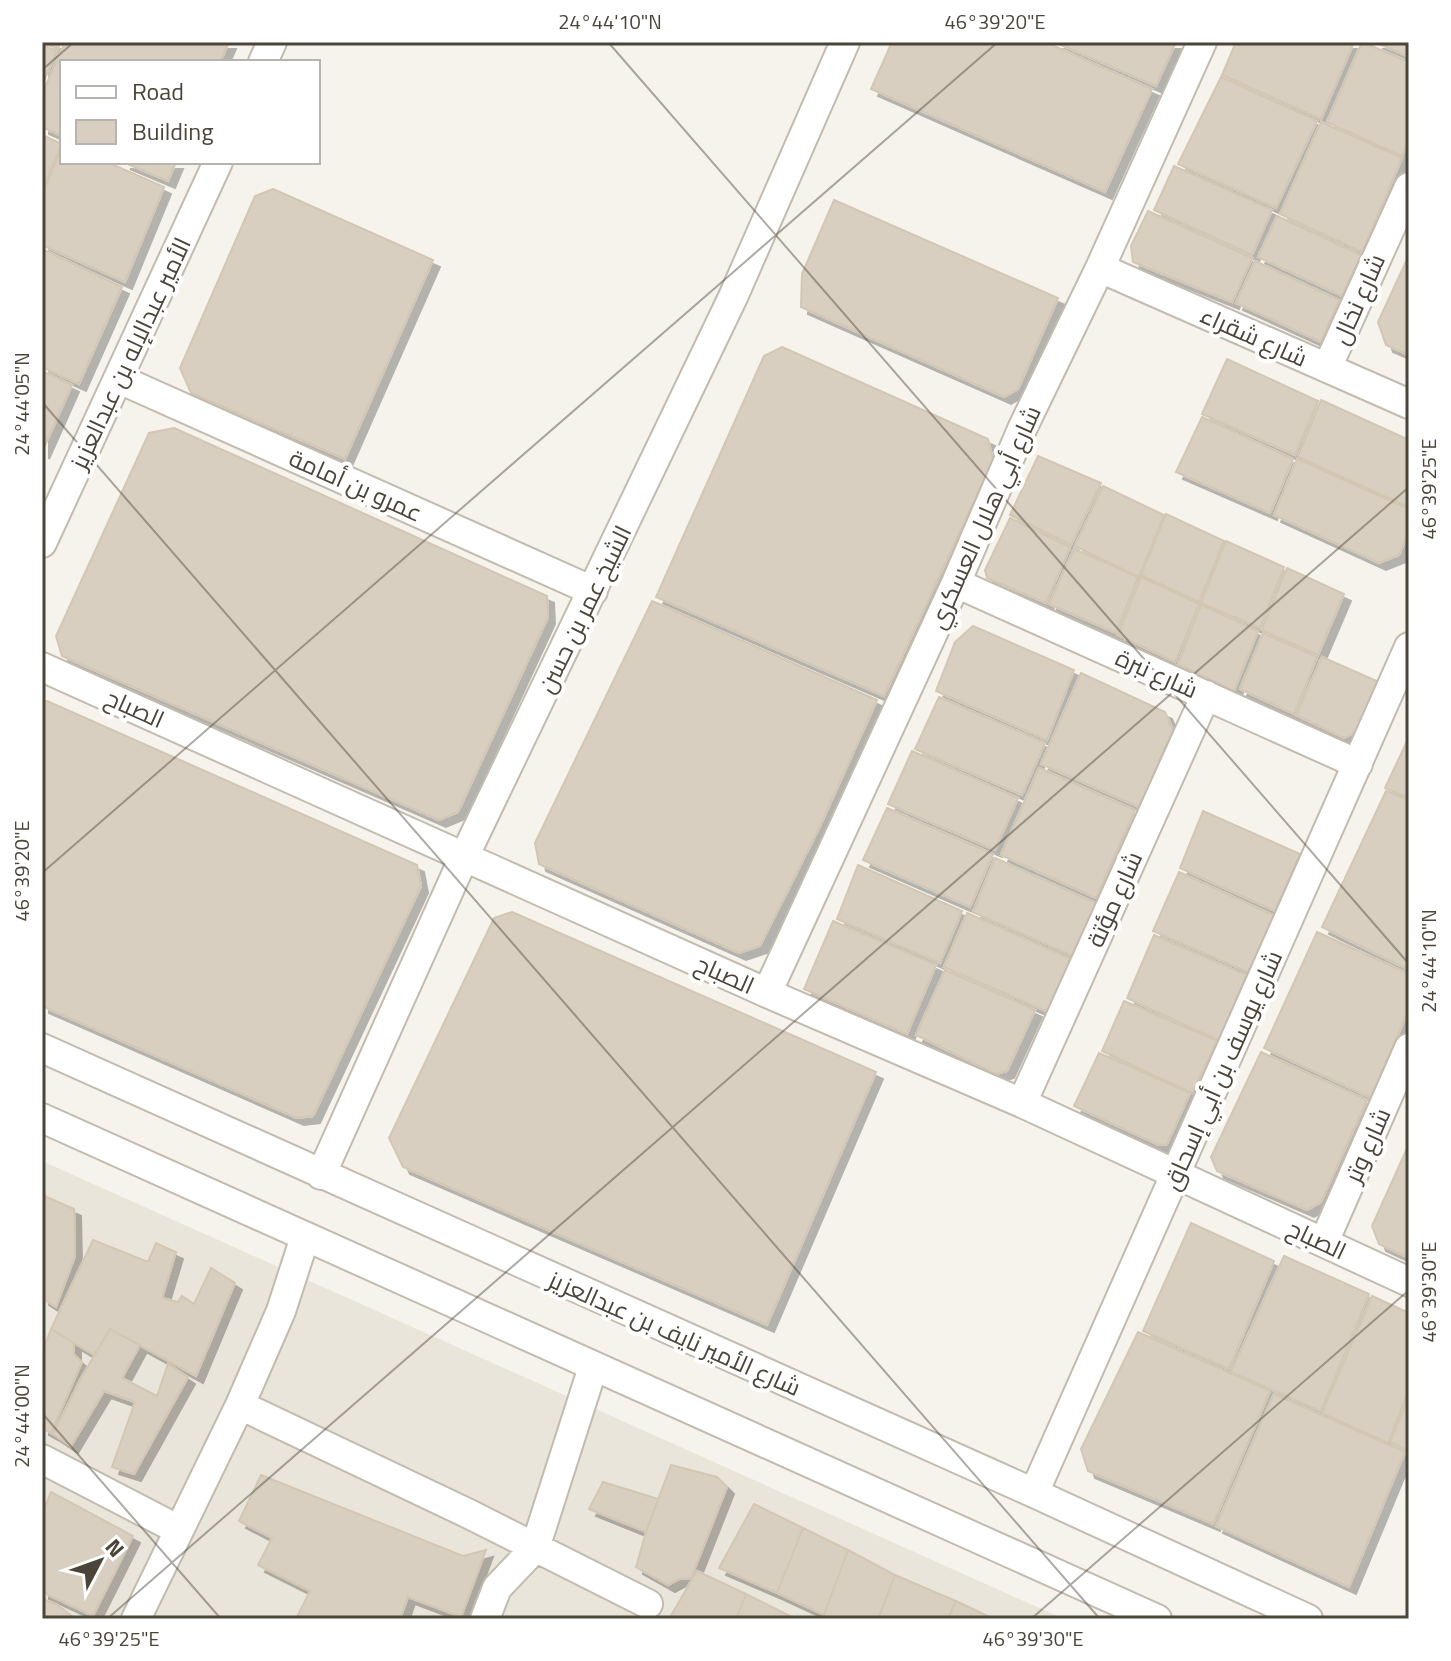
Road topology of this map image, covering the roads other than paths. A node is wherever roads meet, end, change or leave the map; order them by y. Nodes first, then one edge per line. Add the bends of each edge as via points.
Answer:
1 (845, 42) edge
2 (1202, 42) edge
3 (217, 164) edge
4 (1409, 187) edge
5 (1100, 268) junction
6 (1327, 368) junction
7 (119, 379) junction
8 (1409, 404) edge
9 (42, 543) edge
10 (956, 583) junction
11 (593, 591) junction
12 (1409, 647) edge
13 (42, 667) edge
14 (1206, 695) junction
15 (1358, 764) junction
16 (464, 857) junction
17 (767, 993) junction
18 (42, 1048) edge
19 (1409, 1048) edge
20 (1022, 1103) junction
21 (42, 1118) edge
22 (1176, 1173) junction
23 (321, 1175) junction
24 (305, 1237) junction
25 (1324, 1242) junction
26 (1409, 1282) edge
27 (593, 1367) junction
28 (240, 1405) junction
29 (42, 1459) edge
30 (1034, 1493) junction
31 (179, 1530) junction
32 (535, 1548) junction
33 (497, 1588) junction
34 (648, 1604) dead end
35 (136, 1619) edge
36 (485, 1619) edge
37 (502, 1619) edge
38 (1157, 1619) edge
39 (1308, 1619) edge

1 - 11 street, الشيخ عمر بن حسن via 733,297
2 - 5 street, شارع أبي هلال العسكري
3 - 7 street, الأمير عبدالإله بن عبدالعزيز
4 - 6 street, شارع نخال
5 - 6 street, شارع شقراء
5 - 10 street, شارع أبي هلال العسكري
6 - 8 street, شارع شقراء
7 - 9 street, الأمير عبدالإله بن عبدالعزيز
7 - 11 street, عمرو بن أمامة
10 - 14 street, شارع نبرة
10 - 17 street, شارع أبي هلال العسكري
11 - 16 street, الشيخ عمر بن حسن
12 - 15 street, شارع يوسف بن أبي إسحاق
13 - 16 street, الصباح
14 - 15 street, شارع نبرة
14 - 20 street, شارع مؤتة
15 - 22 street, شارع يوسف بن أبي إسحاق
16 - 17 street, الصباح
16 - 23 street, الشيخ عمر بن حسن
17 - 20 street, الصباح
18 - 23 street, شارع الأمير نايف بن عبدالعزيز
19 - 25 street, شارع وتر
20 - 22 street, الصباح
21 - 24 street
22 - 25 street, الصباح
22 - 30 street, شارع يوسف بن أبي إسحاق
23 - 30 street, شارع الأمير نايف بن عبدالعزيز
24 - 27 street
24 - 28 street via 281,1311
25 - 26 street, الصباح
27 - 32 street
27 - 38 street
28 - 31 street
28 - 32 street
29 - 31 street
30 - 39 street, شارع الأمير نايف بن عبدالعزيز
31 - 35 street
32 - 33 street
32 - 34 street
33 - 36 street
33 - 37 street

